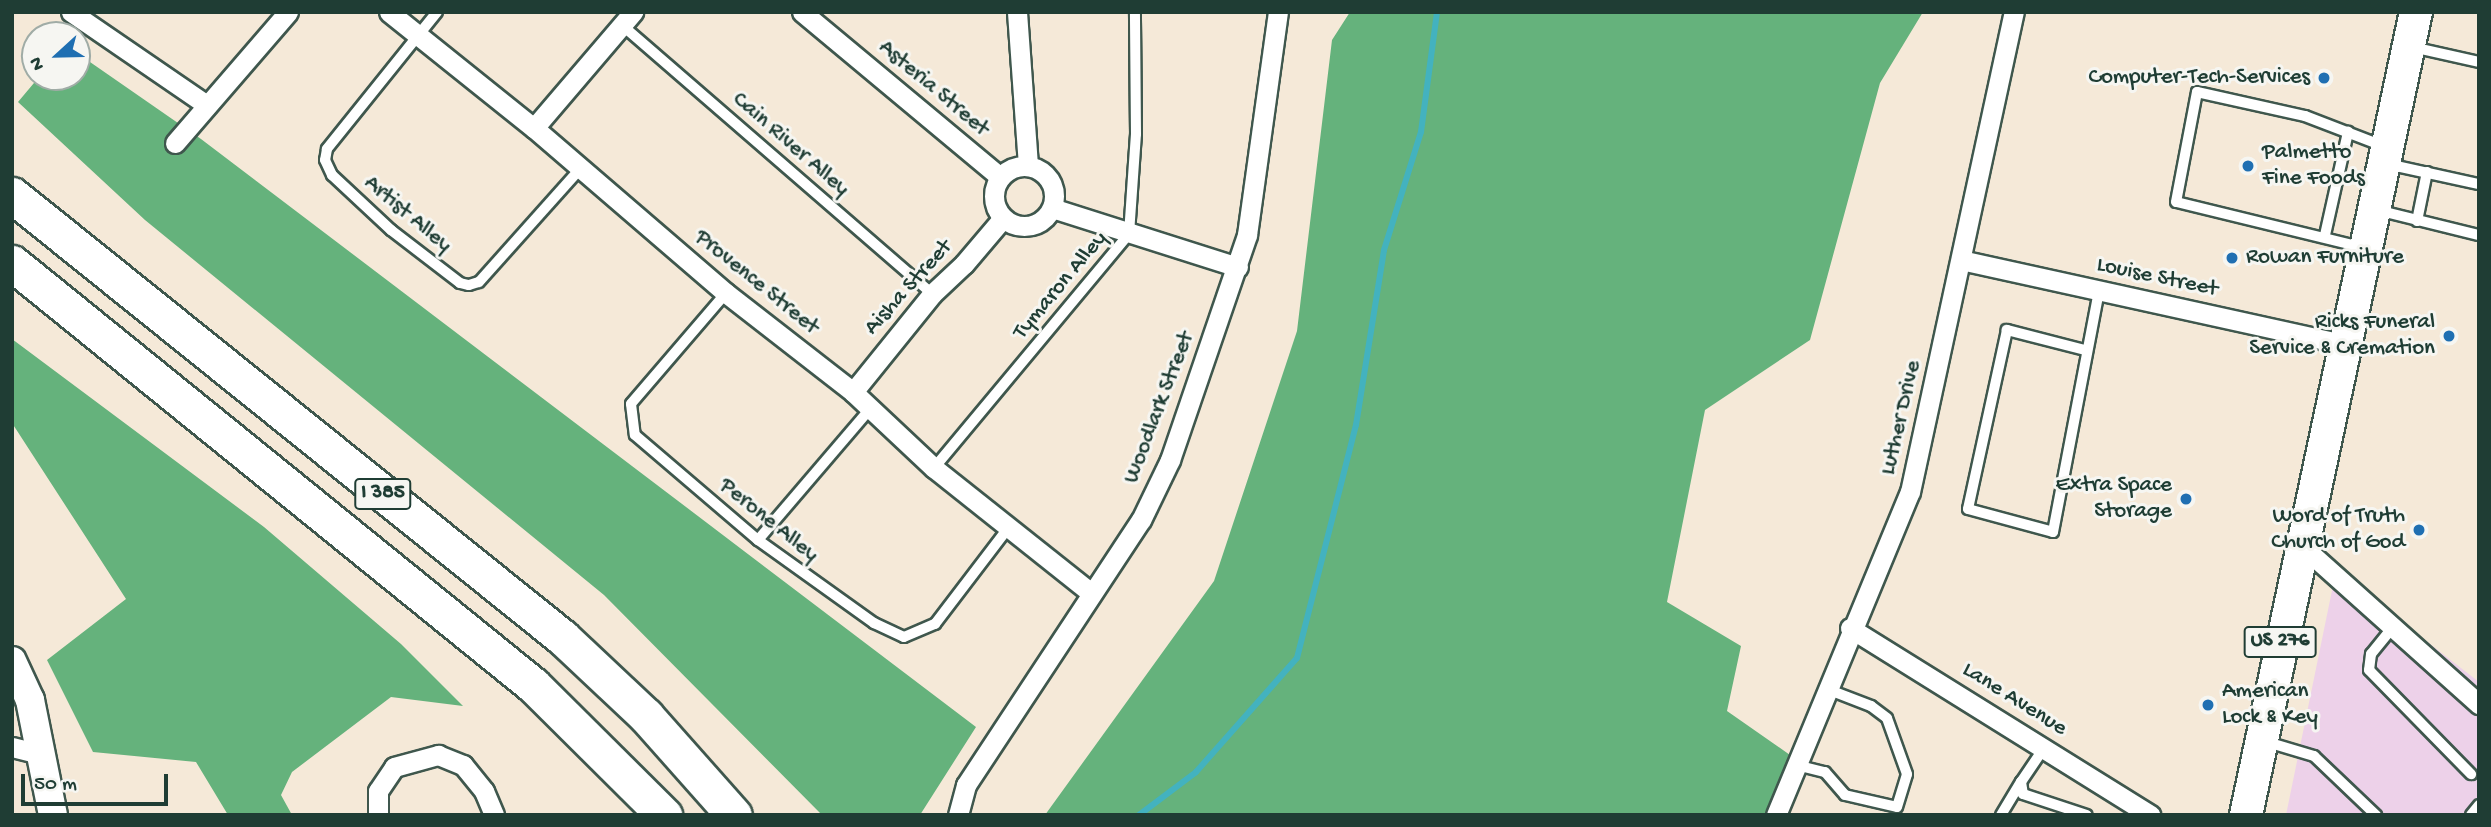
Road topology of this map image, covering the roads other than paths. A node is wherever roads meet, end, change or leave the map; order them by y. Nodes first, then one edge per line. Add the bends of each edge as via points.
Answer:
1 (71, 12) edge
2 (288, 12) edge
3 (389, 12) edge
4 (437, 12) edge
5 (1017, 12) edge
6 (1135, 12) edge
7 (1278, 12) edge
8 (2014, 12) edge
9 (2416, 12) edge
10 (815, 16) edge
11 (628, 19) edge
12 (417, 36) junction
13 (2408, 47) junction
14 (2479, 62) edge
15 (207, 105) junction
16 (534, 128) junction
17 (2348, 132) junction
18 (175, 143) dead end
19 (2385, 155) junction
20 (1028, 166) junction
21 (579, 170) junction
22 (2427, 172) junction
23 (1000, 177) junction
24 (2479, 184) edge
25 (12, 195) edge
26 (1052, 208) junction
27 (2373, 208) junction
28 (1003, 218) junction
29 (2417, 221) junction
30 (1129, 234) junction
31 (2325, 235) junction
32 (2479, 235) edge
33 (2365, 248) junction
34 (1961, 260) junction
35 (12, 263) edge
36 (1238, 267) junction
37 (2099, 290) junction
38 (726, 293) junction
39 (932, 294) junction
40 (2344, 344) junction
41 (2085, 350) junction
42 (853, 392) junction
43 (870, 409) junction
44 (934, 468) junction
45 (1009, 527) junction
46 (758, 540) junction
47 (2301, 545) junction
48 (1091, 593) junction
49 (2393, 627) junction
50 (1850, 628) junction
51 (12, 661) edge
52 (1826, 688) junction
53 (2479, 704) edge
54 (2259, 740) junction
55 (12, 747) edge
56 (2044, 748) junction
57 (43, 755) junction
58 (1796, 765) junction
59 (2471, 774) dead end
60 (2021, 782) junction
61 (2479, 806) edge
62 (53, 815) edge
63 (378, 815) edge
64 (494, 815) edge
65 (664, 815) edge
66 (734, 815) edge
67 (958, 815) edge
68 (1776, 815) edge
69 (2001, 815) edge
70 (2087, 815) edge
71 (2151, 815) edge
72 (2246, 815) edge
73 (2376, 815) edge
74 (2471, 815) edge

1 - 15 street
2 - 15 street
3 - 12 street, Provence Street
4 - 12 lane
5 - 20 street
6 - 30 lane, Tymaron Alley via 1136,134
7 - 36 street, Woodlark Street via 1256,190
8 - 34 street, Luther Drive
9 - 13 main road, US 276
10 - 23 street, Asteria Street
11 - 16 street
11 - 39 lane, Cain River Alley
12 - 16 street, Provence Street
12 - 21 lane, Artist Alley via 327,149 325,160 332,175 391,230 460,283 479,282
13 - 14 lane
13 - 19 main road, US 276
15 - 18 street
16 - 21 street, Provence Street
17 - 19 lane
17 - 31 lane
17 - 31 lane via 2305,116 2197,92 2176,202
19 - 22 lane
19 - 27 main road, US 276
20 - 23 street via 1012,168
20 - 26 street via 1052,185
21 - 38 street, Provence Street
22 - 24 lane
22 - 29 lane
23 - 28 street via 993,201
25 - 66 highway, I 385 via 562,637 646,716
26 - 28 street via 1035,225 1022,227
26 - 30 street
27 - 29 lane
27 - 33 main road, US 276
28 - 39 street, Aisha Street
29 - 32 lane
30 - 36 street
30 - 44 lane, Tymaron Alley
31 - 33 lane
33 - 40 main road, US 276
34 - 37 street, Louise Street
34 - 50 street, Luther Drive via 1910,492
35 - 65 highway, I 385 via 533,685
36 - 48 street, Woodlark Street via 1170,460 1141,520
37 - 40 street, Louise Street
37 - 41 lane
38 - 42 street, Provence Street
38 - 46 lane, Perone Alley via 631,404 635,435
39 - 42 street, Aisha Street
40 - 47 main road, US 276
41 - 41 lane via 2053,532 1968,509 2007,330
42 - 43 street, Provence Street
43 - 44 street, Provence Street
43 - 46 lane
44 - 45 street, Provence Street
45 - 46 lane, Perone Alley via 935,624 904,637 874,623
45 - 48 street, Provence Street
47 - 49 street
47 - 54 main road, US 276
48 - 67 street, Woodlark Street via 966,785
49 - 53 street
49 - 59 lane via 2371,654 2368,670
50 - 52 street, Luther Drive
50 - 56 street, Lane Avenue
51 - 57 street via 30,700
52 - 58 street, Luther Drive
52 - 58 lane via 1871,706 1887,718 1907,774 1897,807 1845,795 1825,772
54 - 72 main road, US 276
54 - 73 lane via 2314,756
55 - 57 street
56 - 60 lane
56 - 71 street, Lane Avenue
57 - 62 street
58 - 68 street, Luther Drive
60 - 69 lane
60 - 70 lane via 2024,794
61 - 74 lane
63 - 64 street via 378,791 394,767 438,755 463,765 484,791

